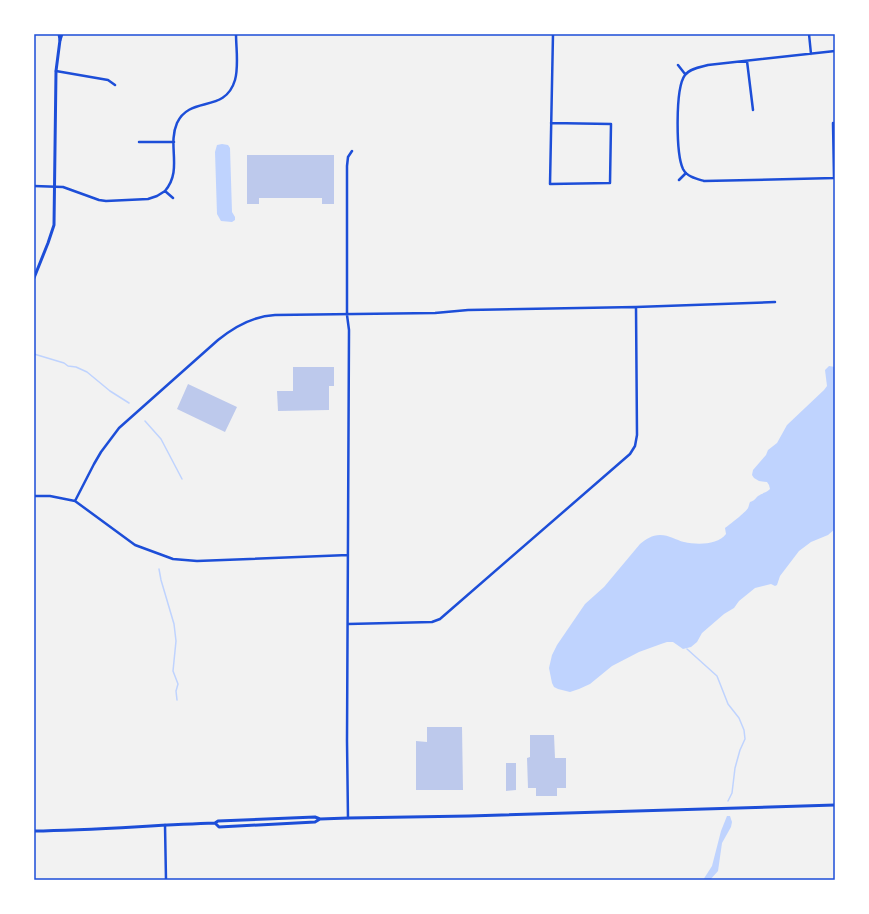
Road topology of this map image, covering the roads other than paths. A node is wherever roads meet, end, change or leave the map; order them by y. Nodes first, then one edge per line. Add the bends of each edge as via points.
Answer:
1 (59, 34) edge
2 (62, 34) edge
3 (236, 34) edge
4 (553, 34) edge
5 (809, 34) edge
6 (60, 40) junction
7 (835, 51) edge
8 (811, 54) junction
9 (747, 61) junction
10 (678, 66) dead end
11 (56, 71) junction
12 (685, 74) junction
13 (116, 85) dead end
14 (753, 110) dead end
15 (833, 122) dead end
16 (551, 123) junction
17 (139, 142) dead end
18 (174, 142) junction
19 (352, 151) dead end
20 (686, 173) junction
21 (834, 178) edge
22 (679, 180) dead end
23 (34, 186) edge
24 (54, 186) junction
25 (165, 191) junction
26 (173, 198) dead end
27 (34, 278) edge
28 (775, 302) dead end
29 (636, 307) junction
30 (347, 315) junction
31 (34, 496) edge
32 (75, 501) junction
33 (348, 556) junction
34 (348, 624) junction
35 (835, 805) edge
36 (348, 818) junction
37 (320, 819) junction
38 (165, 824) junction
39 (215, 824) junction
40 (34, 831) edge
41 (166, 880) edge

1 - 6 street
2 - 6 street
3 - 18 street via 236,72 233,86 222,98 195,106 183,115 177,124
4 - 16 street
5 - 8 street
6 - 11 street
7 - 8 street
8 - 9 street
9 - 12 street via 708,65
9 - 14 street
10 - 12 street
11 - 13 street via 108,80
11 - 24 street
12 - 20 street via 678,94 678,149
15 - 21 street
16 - 16 street via 550,184 610,183 611,124
17 - 18 street
18 - 25 street via 174,172
19 - 30 street via 347,166
20 - 21 street via 693,178 711,182
20 - 22 street
23 - 24 street
24 - 25 street via 106,201 148,199
24 - 27 street via 54,225
25 - 26 street
28 - 29 street
29 - 30 street
29 - 34 street via 637,435 630,454 440,620
30 - 32 street via 269,316 250,320 230,330 119,428 101,452
30 - 33 street
31 - 32 street
32 - 33 street via 135,545 172,559 197,561
33 - 34 street
34 - 36 street
35 - 36 street
36 - 37 street
37 - 39 street via 316,822 264,825 219,827
37 - 39 street via 315,816 218,821
38 - 39 street
38 - 40 street
38 - 41 street

